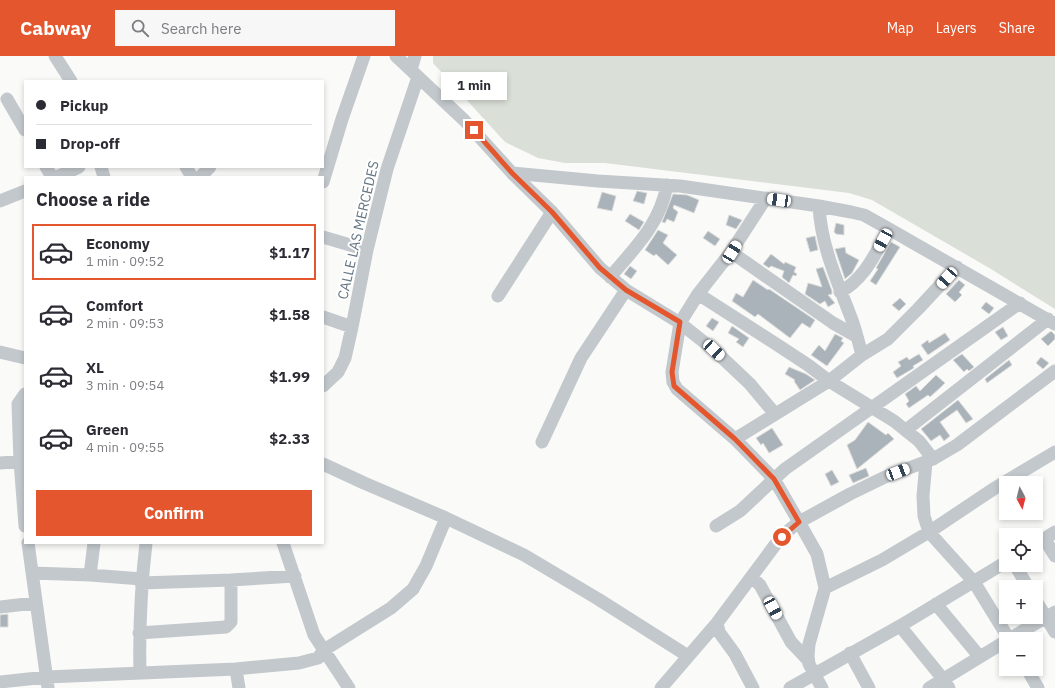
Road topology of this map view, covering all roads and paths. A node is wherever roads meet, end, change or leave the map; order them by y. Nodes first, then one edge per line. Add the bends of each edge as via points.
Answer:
1 (55, 56) edge
2 (364, 56) edge
3 (396, 56) edge
4 (415, 56) edge
5 (415, 73) junction
6 (70, 80) edge
7 (7, 99) dead end
8 (24, 128) edge
9 (77, 168) edge
10 (209, 168) edge
11 (512, 173) junction
12 (59, 176) edge
13 (201, 176) edge
14 (324, 179) edge
15 (667, 185) junction
16 (24, 191) edge
17 (766, 198) junction
18 (0, 201) edge
19 (819, 206) junction
20 (552, 212) junction
21 (889, 228) junction
22 (324, 237) edge
23 (367, 250) junction
24 (732, 252) junction
25 (957, 267) junction
26 (610, 277) junction
27 (626, 290) junction
28 (840, 292) junction
29 (698, 294) junction
30 (498, 296) dead end
31 (1020, 303) junction
32 (324, 317) edge
33 (680, 322) junction
34 (1051, 322) edge
35 (352, 327) junction
36 (856, 336) junction
37 (0, 352) edge
38 (862, 355) junction
39 (24, 358) edge
40 (1055, 371) edge
41 (829, 381) junction
42 (324, 385) edge
43 (24, 395) edge
44 (872, 407) junction
45 (775, 414) junction
46 (906, 430) junction
47 (735, 439) junction
48 (542, 442) dead end
49 (1055, 452) edge
50 (929, 460) junction
51 (22, 461) edge
52 (0, 463) edge
53 (324, 464) edge
54 (774, 479) junction
55 (24, 504) edge
56 (446, 518) junction
57 (799, 522) junction
58 (716, 526) dead end
59 (929, 532) junction
60 (1045, 538) edge
61 (28, 544) edge
62 (94, 544) edge
63 (146, 544) edge
64 (283, 544) edge
65 (1055, 556) edge
66 (999, 566) edge
67 (32, 573) junction
68 (90, 575) junction
69 (295, 576) junction
70 (751, 577) junction
71 (230, 580) junction
72 (142, 581) junction
73 (974, 582) junction
74 (825, 588) junction
75 (35, 603) junction
76 (936, 604) junction
77 (0, 607) edge
78 (1050, 615) edge
79 (900, 626) junction
80 (714, 630) junction
81 (1055, 632) edge
82 (139, 633) junction
83 (999, 645) edge
84 (324, 650) junction
85 (850, 653) junction
86 (688, 656) junction
87 (980, 656) junction
88 (808, 660) junction
89 (236, 669) junction
90 (140, 673) junction
91 (814, 674) junction
92 (1031, 676) edge
93 (0, 682) edge
94 (47, 683) edge
95 (946, 684) edge
96 (667, 686) edge
97 (239, 688) edge
98 (349, 688) edge
99 (753, 688) edge
100 (790, 688) edge
101 (822, 688) edge
102 (869, 688) edge
103 (929, 688) edge
104 (1038, 688) edge

1 - 6 street
2 - 14 street
3 - 5 street
4 - 5 street, CALLE LAS MERCEDES
5 - 11 street via 464,120
5 - 23 street, CALLE LAS MERCEDES
7 - 8 street
9 - 12 street
10 - 13 street
11 - 15 street
11 - 20 street
15 - 17 street
15 - 26 street via 656,219
16 - 18 street
17 - 19 street
17 - 24 street
19 - 21 street via 864,215
19 - 28 street via 823,236
20 - 26 street
20 - 30 street
21 - 25 street
21 - 28 street via 870,264 857,281
22 - 23 street
23 - 35 street, CALLE LAS MERCEDES
24 - 29 street
24 - 36 street via 833,323
25 - 31 street
25 - 38 street via 897,332
26 - 27 street
27 - 33 street
27 - 48 street via 581,358
28 - 36 street
29 - 33 street
29 - 41 street
31 - 34 street
31 - 44 street
32 - 35 street
33 - 45 street via 750,384
33 - 47 street via 672,372 674,386
34 - 46 street
35 - 42 street, CALLE LAS MERCEDES via 345,358 338,372
36 - 38 street
37 - 39 street
38 - 41 street
40 - 50 street via 957,445
41 - 44 street
41 - 45 street
43 - 51 street via 18,404
44 - 46 street
44 - 54 street
45 - 47 street
46 - 50 street via 919,441
47 - 54 street
49 - 59 street
50 - 57 street via 850,494
50 - 59 street via 923,496 924,516
51 - 52 street
51 - 55 street
53 - 56 street
54 - 57 street
54 - 58 street via 740,511
56 - 84 street via 426,566 413,589 391,608
56 - 86 street via 524,555
57 - 70 street via 775,545
57 - 74 street via 817,554
59 - 73 street
59 - 74 street via 882,560
60 - 65 street
61 - 67 street
62 - 68 street
63 - 72 street
64 - 69 street
66 - 73 street
67 - 68 street
67 - 75 street
68 - 72 street
69 - 71 street
69 - 84 street via 314,635
70 - 80 street
70 - 88 street via 760,585 791,642
71 - 72 street
71 - 82 street via 231,622 226,627
72 - 82 street
73 - 76 street
73 - 78 street via 1009,639
74 - 88 street via 809,644
75 - 77 street
75 - 94 street
76 - 79 street
76 - 87 street
78 - 81 street
79 - 85 street
79 - 95 street
80 - 86 street
80 - 99 street via 735,654
82 - 90 street
83 - 87 street
84 - 89 street via 318,658 299,663
84 - 98 street
85 - 91 street
85 - 102 street
86 - 96 street
87 - 95 street
88 - 91 street
89 - 90 street
89 - 97 street
90 - 94 street
91 - 100 street
91 - 101 street
92 - 104 street
93 - 94 street
95 - 103 street

